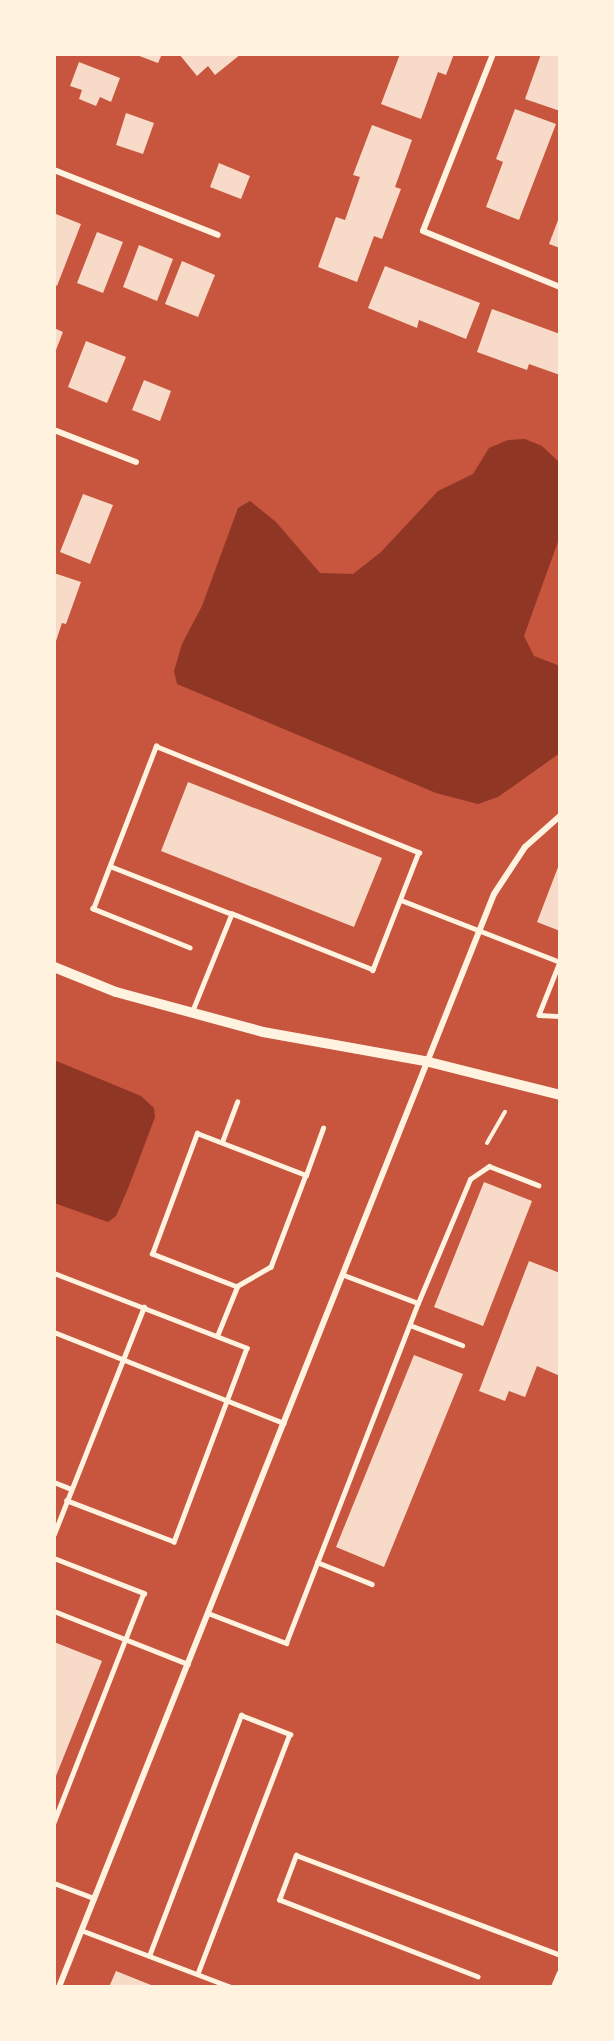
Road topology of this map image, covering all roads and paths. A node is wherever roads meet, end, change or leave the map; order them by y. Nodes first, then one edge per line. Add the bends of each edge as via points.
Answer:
1 (493, 54) edge
2 (54, 170) edge
3 (218, 235) dead end
4 (560, 287) edge
5 (54, 430) edge
6 (136, 462) dead end
7 (560, 816) edge
8 (110, 866) junction
9 (401, 900) junction
10 (232, 914) junction
11 (480, 932) junction
12 (190, 948) dead end
13 (54, 968) edge
14 (192, 1013) junction
15 (560, 1016) edge
16 (429, 1062) junction
17 (560, 1095) edge
18 (237, 1102) dead end
19 (505, 1112) dead end
20 (323, 1128) dead end
21 (222, 1142) junction
22 (487, 1143) dead end
23 (306, 1175) junction
24 (538, 1185) dead end
25 (54, 1273) edge
26 (344, 1275) junction
27 (237, 1287) junction
28 (418, 1304) junction
29 (144, 1307) junction
30 (410, 1325) junction
31 (54, 1332) edge
32 (217, 1336) junction
33 (462, 1345) dead end
34 (123, 1360) junction
35 (227, 1401) junction
36 (284, 1423) junction
37 (54, 1482) edge
38 (71, 1489) junction
39 (66, 1501) junction
40 (54, 1534) edge
41 (54, 1558) edge
42 (317, 1562) junction
43 (372, 1584) dead end
44 (54, 1611) edge
45 (208, 1613) junction
46 (126, 1640) junction
47 (188, 1665) junction
48 (54, 1823) edge
49 (54, 1883) edge
50 (94, 1898) junction
51 (81, 1930) junction
52 (560, 1954) edge
53 (149, 1956) junction
54 (560, 1973) edge
55 (198, 1974) junction
56 (478, 1977) dead end
57 (59, 1987) edge
58 (231, 1987) edge
59 (554, 1987) edge

1 - 4 street via 423,231
2 - 3 street
5 - 6 street
7 - 11 street via 525,847 494,894
8 - 9 lane via 156,746 419,852
8 - 10 lane
8 - 12 lane via 93,909
9 - 10 lane via 374,970
9 - 11 lane
10 - 14 lane
11 - 15 lane via 560,962 539,1015
11 - 16 street
13 - 14 street via 116,992
14 - 16 street via 262,1032
16 - 17 street
16 - 26 street
18 - 21 lane
19 - 22 path
20 - 23 lane
21 - 23 lane
21 - 27 lane via 197,1133 152,1254
23 - 27 lane via 271,1267
24 - 28 lane via 489,1166 470,1179
25 - 29 lane
26 - 28 lane
26 - 36 street
27 - 32 lane
28 - 30 lane
29 - 32 lane
29 - 34 lane
30 - 33 lane
30 - 42 lane
31 - 34 lane
32 - 35 lane via 247,1348
34 - 35 lane
34 - 38 lane
35 - 36 lane
35 - 39 lane via 174,1542
36 - 45 street
37 - 38 lane
38 - 39 lane
39 - 40 lane
41 - 46 lane via 144,1593
42 - 43 lane
42 - 45 lane via 286,1643
44 - 46 lane
45 - 47 street
46 - 47 lane
46 - 48 lane
47 - 50 street
49 - 50 lane
50 - 51 street
51 - 53 lane
51 - 57 street
52 - 56 lane via 296,1855 279,1900
53 - 55 lane
53 - 55 lane via 242,1715 290,1734
54 - 59 street
55 - 58 lane

